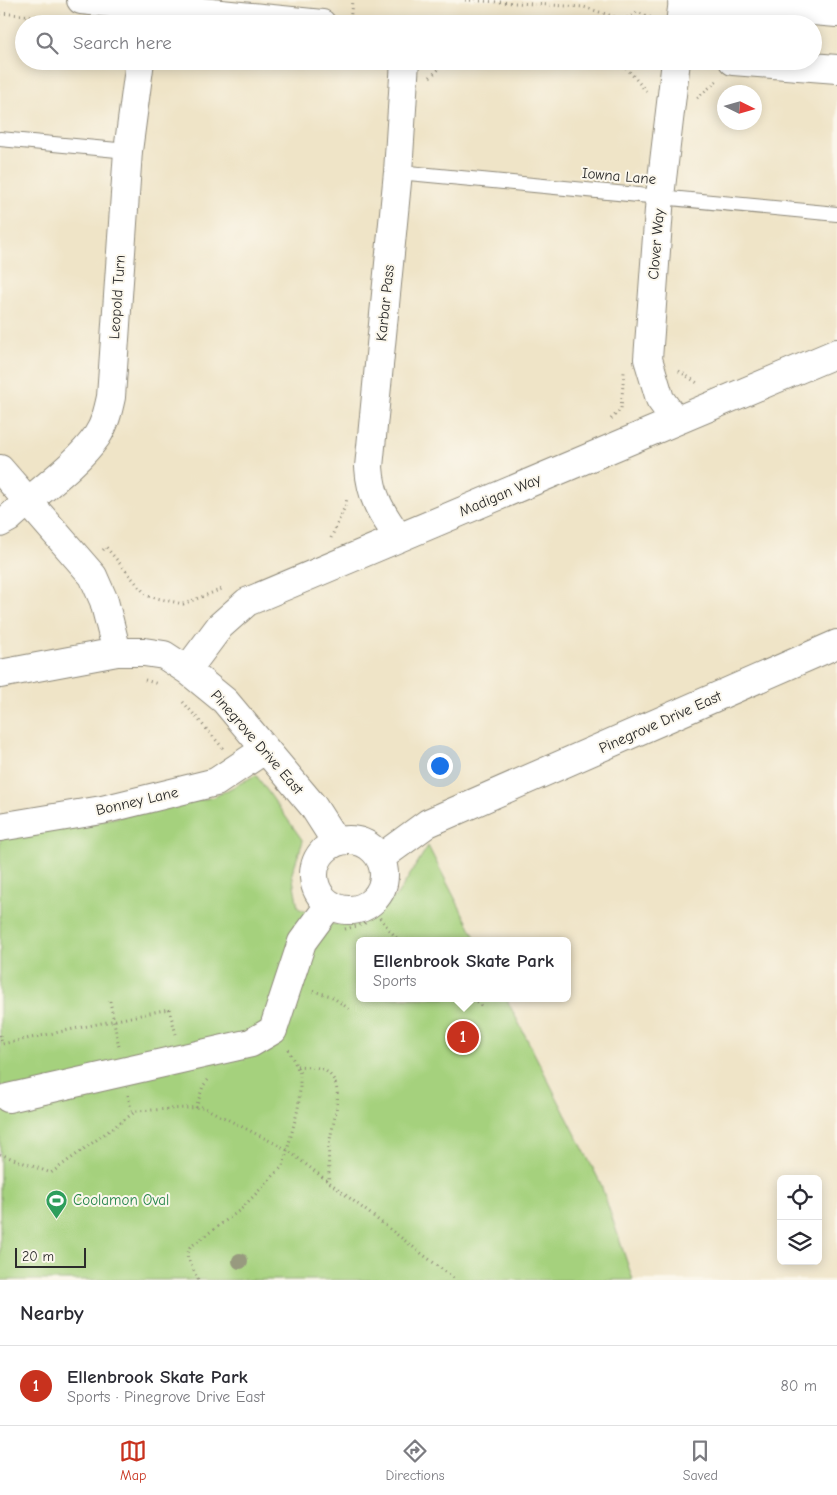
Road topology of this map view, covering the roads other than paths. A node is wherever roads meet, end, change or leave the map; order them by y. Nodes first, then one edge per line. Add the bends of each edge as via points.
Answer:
1 (73, 9) edge
2 (147, 10) edge
3 (681, 11) edge
4 (837, 13) edge
5 (210, 15) edge
6 (822, 69) edge
7 (837, 69) edge
8 (139, 70) edge
9 (405, 70) edge
10 (675, 70) edge
11 (0, 139) edge
12 (128, 151) junction
13 (398, 172) junction
14 (660, 196) junction
15 (837, 214) edge
16 (837, 353) edge
17 (676, 421) junction
18 (0, 469) edge
19 (27, 501) junction
20 (0, 523) edge
21 (399, 538) junction
22 (837, 644) edge
23 (117, 652) junction
24 (187, 670) junction
25 (0, 674) edge
26 (264, 750) junction
27 (0, 827) edge
28 (336, 842) junction
29 (380, 858) junction
30 (330, 904) junction
31 (8, 1098) dead end

1 - 2 street
2 - 5 street
3 - 4 street
6 - 7 street
8 - 12 street, Leopold Turn
9 - 13 street, Karbar Pass
10 - 14 street, Clover Way
11 - 12 lane
12 - 19 street, Leopold Turn via 111,397 105,420 82,454
13 - 14 lane, Iowna Lane
13 - 21 street, Karbar Pass via 369,467 360,493 378,508
14 - 15 lane, Iowna Lane
14 - 17 street, Clover Way via 648,334 649,363 660,399
16 - 17 street, Madigan Way
17 - 21 street, Madigan Way
18 - 19 street
19 - 20 street, Leopold Turn
19 - 23 street via 93,576 104,601
21 - 24 street, Madigan Way via 247,602 220,626
22 - 29 street, Pinegrove Drive East via 428,823
23 - 24 street, Pinegrove Drive East via 164,655
23 - 25 street, Pinegrove Drive East
24 - 26 street, Pinegrove Drive East via 225,701
26 - 27 street, Bonney Lane via 216,782 102,810
26 - 28 street, Pinegrove Drive East via 313,806
28 - 29 street via 357,840
28 - 30 street via 320,856 314,877 319,892
29 - 30 street via 384,881 373,901 352,910
30 - 31 street via 302,942 273,1030 251,1043

